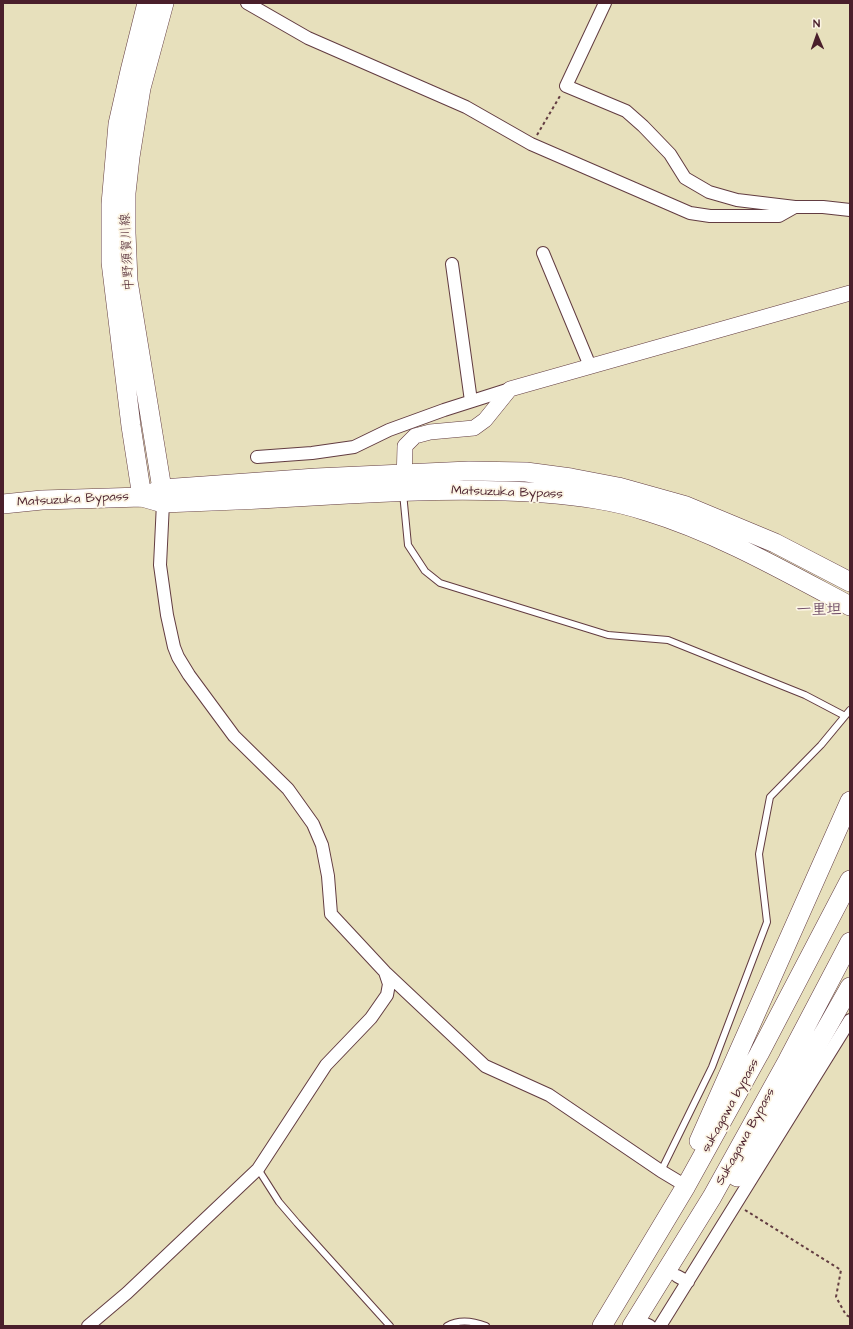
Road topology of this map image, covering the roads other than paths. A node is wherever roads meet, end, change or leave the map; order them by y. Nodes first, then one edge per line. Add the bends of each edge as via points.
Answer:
1 (147, 3) edge
2 (164, 3) edge
3 (247, 3) edge
4 (605, 3) edge
5 (795, 207) junction
6 (850, 210) edge
7 (543, 253) dead end
8 (452, 264) dead end
9 (850, 294) edge
10 (590, 366) junction
11 (510, 389) junction
12 (471, 401) junction
13 (257, 457) dead end
14 (404, 482) junction
15 (162, 496) junction
16 (142, 498) junction
17 (3, 504) edge
18 (850, 582) edge
19 (850, 606) edge
20 (850, 710) edge
21 (845, 716) junction
22 (850, 801) edge
23 (850, 880) edge
24 (850, 942) edge
25 (385, 972) junction
26 (850, 987) edge
27 (850, 1020) edge
28 (814, 1066) junction
29 (258, 1169) junction
30 (661, 1171) junction
31 (686, 1186) junction
32 (683, 1279) junction
33 (88, 1326) edge
34 (390, 1326) edge
35 (448, 1326) edge
36 (486, 1326) edge
37 (602, 1326) edge
38 (646, 1326) edge

1 - 16 main road, 中野須賀川線 via 118,124 111,204 112,269
2 - 15 main road, 中野須賀川線 via 141,88 126,193 128,280
3 - 5 street via 308,38 466,107 531,144 690,213 710,216 779,216
4 - 5 street via 566,86 626,112 670,154 685,178 709,192 737,200
5 - 6 street via 823,206
7 - 10 street
8 - 12 street
9 - 10 street
10 - 11 street
11 - 12 street
11 - 14 street via 485,420 474,428 415,436 405,446
12 - 13 street via 389,430 354,447
14 - 15 main road, Matsuzuka Bypass
14 - 18 main road, Matsuzuka Bypass via 469,471 526,472 618,487 686,506 729,523 775,543
14 - 19 main road, Matsuzuka Bypass via 570,495 646,511 721,540
14 - 21 lane via 408,545 425,571 440,583 608,635 668,640 805,695
15 - 16 main road, Matsuzuka Bypass
15 - 25 street via 160,565 167,615 178,657 234,736 288,789 313,824 322,845 331,914
16 - 17 main road, Matsuzuka Bypass via 42,500
20 - 21 lane
21 - 30 lane via 821,745 770,797 759,854 767,922 712,1067
22 - 31 main road via 690,1161
23 - 31 main road, sukagawa bypass via 760,1054
24 - 38 main road, Sukagawa Bypass via 712,1197
25 - 29 street via 389,984 387,995 371,1018 326,1065
25 - 30 street via 485,1066 549,1095
26 - 28 main road
27 - 28 street
28 - 32 main road
28 - 32 street via 736,1204
29 - 33 street via 127,1294
29 - 34 lane via 296,1223
30 - 31 street
31 - 37 main road, sukagawa bypass
32 - 38 main road
35 - 36 lane via 460,1321

